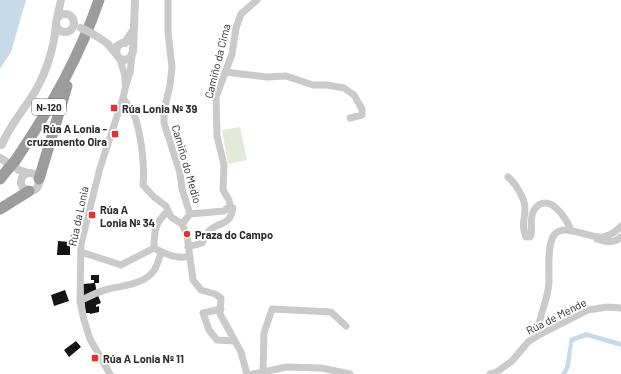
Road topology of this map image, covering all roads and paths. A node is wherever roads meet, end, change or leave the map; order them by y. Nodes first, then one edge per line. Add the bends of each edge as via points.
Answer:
1 (61, 0) edge
2 (65, 0) edge
3 (99, 0) edge
4 (135, 0) edge
5 (168, 0) edge
6 (257, 0) edge
7 (72, 17) junction
8 (56, 22) junction
9 (133, 27) junction
10 (81, 28) junction
11 (67, 31) junction
12 (93, 34) junction
13 (123, 43) junction
14 (79, 50) junction
15 (51, 52) junction
16 (132, 53) junction
17 (118, 57) junction
18 (225, 72) junction
19 (126, 85) junction
20 (123, 98) junction
21 (350, 118) dead end
22 (16, 120) junction
23 (0, 134) edge
24 (1, 147) edge
25 (10, 164) edge
26 (28, 173) junction
27 (508, 177) dead end
28 (0, 179) edge
29 (39, 179) junction
30 (21, 180) junction
31 (29, 191) junction
32 (230, 206) junction
33 (0, 209) edge
34 (168, 211) junction
35 (190, 214) junction
36 (182, 224) junction
37 (621, 226) edge
38 (572, 231) junction
39 (591, 236) junction
40 (621, 237) edge
41 (188, 247) junction
42 (154, 248) junction
43 (81, 252) junction
44 (161, 252) junction
45 (190, 256) junction
46 (80, 301) junction
47 (621, 308) edge
48 (221, 309) junction
49 (346, 326) dead end
50 (536, 336) junction
51 (234, 341) junction
52 (263, 372) junction
53 (110, 374) edge
54 (247, 374) edge
55 (254, 374) edge
56 (350, 374) edge
57 (490, 374) edge

1 - 8 street
2 - 7 street
3 - 14 highway, N-120
4 - 9 street
5 - 35 street, Camiño do Medio via 172,67 164,123
6 - 18 street, Camiño da Cima via 240,14 232,54
7 - 8 street via 64,14
7 - 10 street
7 - 11 street via 74,25
8 - 11 street via 59,29
8 - 15 street
9 - 13 street via 130,36
9 - 16 street
10 - 11 street
10 - 12 street, bridge
11 - 15 street via 60,35
12 - 13 street
12 - 17 street via 107,43
13 - 16 street via 130,45
13 - 17 street via 117,46
14 - 25 highway, N-120 via 46,113
14 - 29 highway
15 - 22 street via 36,90
16 - 17 street via 125,60
16 - 19 street, Rúa da Lonia
17 - 19 street, Rúa da Lonia
18 - 21 street via 267,77 286,76 313,85 344,88 354,95 362,109 362,115
18 - 32 street, Camiño da Cima via 216,98 217,136 224,165 223,190
19 - 20 street, Rúa da Lonia
20 - 34 street via 134,116 142,150 143,185 166,206
20 - 43 street, Rúa da Lonia via 100,168
22 - 23 street
22 - 24 street
24 - 25 street
25 - 26 street
25 - 28 highway, N-120
25 - 30 street
26 - 29 street via 33,173
26 - 30 street
27 - 38 street via 521,194 525,205 523,224 526,237 532,232 535,210 542,204 555,207 562,212
29 - 31 street via 37,188
30 - 31 street via 24,188
31 - 33 highway
32 - 35 street via 224,211
32 - 41 street via 233,208 228,222 209,232 202,243
34 - 36 street via 171,217
34 - 42 street via 161,217 154,230
35 - 36 street
36 - 41 street via 187,235
37 - 39 street via 612,234 603,237
38 - 39 street
38 - 50 street via 556,233 552,238 549,284
39 - 40 street via 607,243
41 - 45 street
42 - 43 street via 121,265
42 - 44 street
43 - 46 street, Rúa da Lonia
44 - 45 street via 181,258
44 - 46 street via 152,274 144,279 130,286 98,292
45 - 48 street via 193,280 201,290 221,298
46 - 53 street, Rúa da Lonia via 90,339
47 - 50 street, Rúa de Mende via 588,310
48 - 51 street via 220,314
48 - 51 street via 204,313 209,330 217,340
49 - 52 street via 331,312 272,309 264,333
50 - 57 street, Rúa de Mende via 512,361 496,373
51 - 54 street via 241,352
52 - 55 street
52 - 56 street via 287,367 321,368

